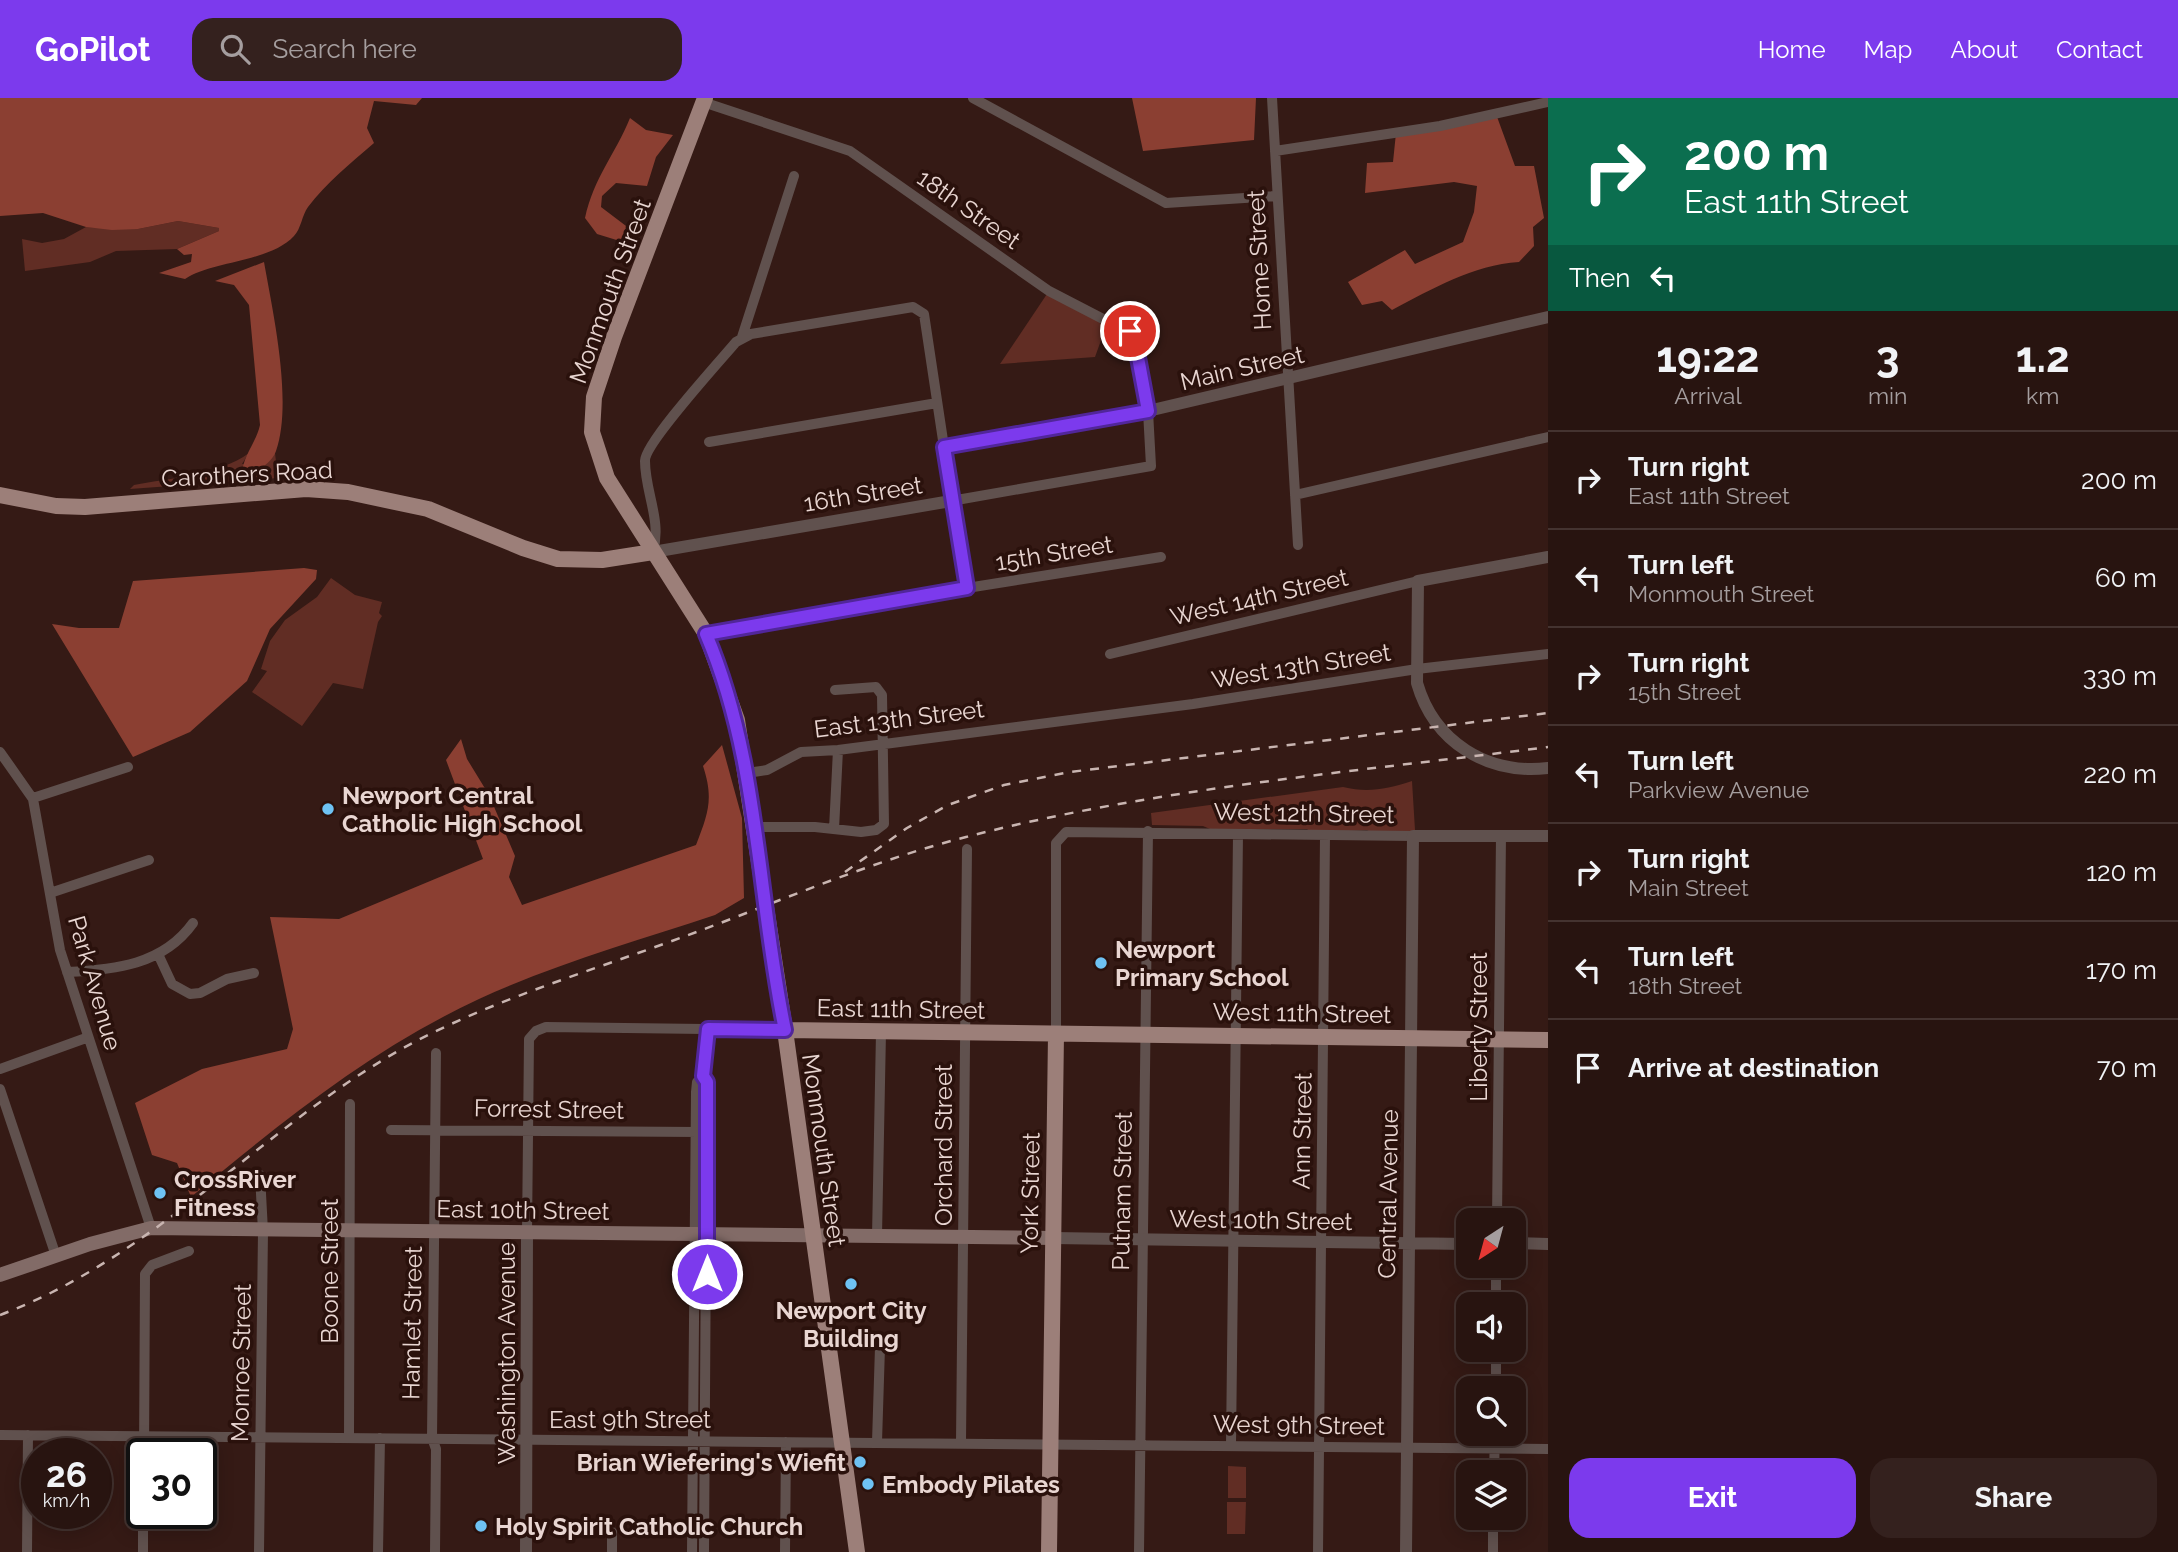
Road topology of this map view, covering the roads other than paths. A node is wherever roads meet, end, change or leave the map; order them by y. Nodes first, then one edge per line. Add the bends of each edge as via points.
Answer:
1 (973, 98) edge
2 (1272, 98) edge
3 (704, 100) edge
4 (1548, 102) edge
5 (1275, 151) junction
6 (794, 176) dead end
7 (1276, 196) junction
8 (1548, 317) edge
9 (741, 337) junction
10 (1288, 379) junction
11 (937, 403) junction
12 (1148, 411) junction
13 (1548, 437) edge
14 (709, 442) dead end
15 (944, 447) junction
16 (0, 495) edge
17 (1295, 495) junction
18 (951, 501) junction
19 (1298, 545) dead end
20 (653, 552) junction
21 (1161, 557) dead end
22 (1548, 557) edge
23 (1418, 581) junction
24 (967, 588) junction
25 (706, 634) junction
26 (1110, 654) dead end
27 (1548, 654) edge
28 (1418, 668) junction
29 (835, 690) dead end
30 (1061, 721) joint
31 (885, 743) junction
32 (838, 750) junction
33 (0, 752) edge
34 (128, 767) dead end
35 (1548, 768) edge
36 (747, 773) junction
37 (33, 798) junction
38 (755, 827) junction
39 (834, 829) junction
40 (1148, 831) junction
41 (1238, 834) junction
42 (1501, 835) junction
43 (1060, 836) joint
44 (1325, 836) junction
45 (1413, 836) junction
46 (1548, 836) edge
47 (967, 849) dead end
48 (149, 860) dead end
49 (50, 893) junction
50 (193, 923) dead end
51 (158, 954) junction
52 (67, 972) junction
53 (254, 973) dead end
54 (708, 1029) junction
55 (785, 1030) junction
56 (536, 1031) joint
57 (881, 1032) junction
58 (964, 1033) junction
59 (1056, 1034) junction
60 (1145, 1035) junction
61 (1235, 1035) junction
62 (1324, 1036) junction
63 (1411, 1037) junction
64 (86, 1038) junction
65 (1500, 1039) junction
66 (1548, 1040) edge
67 (436, 1053) dead end
68 (0, 1069) edge
69 (703, 1076) junction
70 (0, 1089) edge
71 (350, 1104) dead end
72 (435, 1129) junction
73 (391, 1130) dead end
74 (528, 1130) junction
75 (695, 1132) junction
76 (707, 1133) junction
77 (260, 1175) dead end
78 (1497, 1208) edge
79 (152, 1228) junction
80 (350, 1230) junction
81 (263, 1231) junction
82 (434, 1232) junction
83 (527, 1233) junction
84 (701, 1234) junction
85 (814, 1235) junction
86 (877, 1236) junction
87 (963, 1237) junction
88 (1053, 1238) junction
89 (1142, 1239) junction
90 (1233, 1240) junction
91 (1321, 1242) junction
92 (1408, 1244) junction
93 (1456, 1244) edge
94 (1526, 1244) edge
95 (1548, 1244) edge
96 (189, 1251) dead end
97 (56, 1256) junction
98 (0, 1275) edge
99 (880, 1347) dead end
100 (0, 1435) edge
101 (29, 1435) junction
102 (144, 1436) junction
103 (261, 1437) junction
104 (349, 1437) junction
105 (380, 1438) junction
106 (432, 1438) junction
107 (527, 1439) junction
108 (694, 1440) junction
109 (705, 1440) junction
110 (842, 1441) junction
111 (786, 1442) junction
112 (877, 1442) junction
113 (961, 1442) junction
114 (1049, 1443) junction
115 (1140, 1444) junction
116 (1231, 1445) junction
117 (1319, 1446) junction
118 (1405, 1448) junction
119 (1494, 1449) junction
120 (1548, 1449) edge
121 (1494, 1460) edge
122 (143, 1529) edge
123 (1493, 1530) edge
124 (612, 1532) dead end
125 (27, 1552) edge
126 (143, 1552) edge
127 (259, 1552) edge
128 (378, 1552) edge
129 (435, 1552) edge
130 (526, 1552) edge
131 (612, 1552) edge
132 (692, 1552) edge
133 (704, 1552) edge
134 (785, 1552) edge
135 (857, 1552) edge
136 (1049, 1552) edge
137 (1139, 1552) edge
138 (1318, 1552) edge
139 (1406, 1552) edge
140 (1493, 1552) edge

1 - 7 street via 1166,203
2 - 5 street, Home Street
3 - 12 street, 18th Street via 850,151 1049,291 1130,331
3 - 20 main road, Monmouth Street via 639,292 627,303 594,397 592,432 607,478
4 - 5 street via 1440,126
5 - 7 street, Home Street
6 - 9 street
7 - 10 street, Home Street
8 - 10 street, Main Street
9 - 11 street via 916,307 924,314
9 - 20 street via 646,450 658,536
10 - 12 street, Main Street
10 - 17 street, Home Street
11 - 14 street
11 - 15 street
12 - 15 street, Main Street
12 - 18 street, 16th Street via 1151,466
13 - 17 street
15 - 18 street
16 - 20 main road, Carothers Road via 85,507 306,489 348,492 428,509 558,559 602,560
17 - 19 street, Home Street
18 - 20 street, 16th Street
18 - 24 street
20 - 25 main road, Monmouth Street
21 - 24 street, 15th Street
22 - 23 street
23 - 26 street, West 14th Street
23 - 28 street
24 - 25 street, 15th Street
25 - 36 main road, Monmouth Street via 729,694
27 - 28 street, West 13th Street
28 - 30 street, West 13th Street
28 - 35 street via 1421,698 1438,725 1463,749 1506,768
29 - 31 street via 876,687 884,701
30 - 31 street, East 13th Street
31 - 32 street, East 13th Street
31 - 39 street via 885,821 881,827 861,831
32 - 36 street, East 13th Street via 801,752 767,770
32 - 39 street
33 - 37 street, Park Avenue
34 - 37 street
36 - 38 main road, Monmouth Street
37 - 49 street, Park Avenue
38 - 39 street
38 - 55 main road, Monmouth Street
40 - 41 street, West 12th Street
40 - 43 street, West 12th Street via 1066,831
40 - 60 street, Putnam Street
41 - 44 street, West 12th Street
41 - 61 street
42 - 45 street, West 12th Street
42 - 46 street, West 12th Street
42 - 65 street, Liberty Street
43 - 59 street, York Street via 1056,855
44 - 45 street, West 12th Street
44 - 62 street, Ann Street
45 - 63 street, Central Avenue
47 - 58 street, Orchard Street
48 - 49 street
49 - 52 street, Park Avenue
50 - 51 street
51 - 52 street via 129,966
51 - 53 street via 172,985 190,994
52 - 64 street, Park Avenue
54 - 55 street, East 11th Street
54 - 56 street, East 11th Street via 546,1027
54 - 69 street
55 - 57 main road, East 11th Street
55 - 85 main road, Monmouth Street
56 - 74 street, Washington Avenue via 529,1039
57 - 58 main road, East 11th Street
57 - 86 street
58 - 59 main road, East 11th Street
58 - 87 street, Orchard Street
59 - 60 main road, West 11th Street
59 - 88 main road, York Street
60 - 61 main road, West 11th Street
60 - 89 street, Putnam Street
61 - 62 main road, West 11th Street
61 - 90 street
62 - 63 main road, West 11th Street
62 - 91 street, Ann Street
63 - 65 main road, West 11th Street
63 - 92 street, Central Avenue
64 - 68 street
64 - 79 street, Park Avenue
65 - 66 main road, West 11th Street
65 - 78 street, Liberty Street
67 - 72 street, Hamlet Street
69 - 75 street via 697,1082
69 - 76 street via 707,1082
70 - 97 street
71 - 80 street, Boone Street
72 - 73 street, Forrest Street
72 - 74 street, Forrest Street
72 - 82 street, Hamlet Street
74 - 75 street, Forrest Street
74 - 83 street, Washington Avenue
75 - 76 street, Forrest Street
75 - 84 street
76 - 84 street
77 - 81 street, Monroe Street
79 - 81 main road, East 10th Street
79 - 97 main road, East 10th Street
80 - 81 main road, East 10th Street
80 - 82 main road, East 10th Street
80 - 104 street, Boone Street
81 - 103 street, Monroe Street
82 - 83 main road, East 10th Street
82 - 106 street, Hamlet Street
83 - 84 main road, East 10th Street
83 - 107 street, Washington Avenue
84 - 85 main road, East 10th Street
84 - 108 street
84 - 109 street
85 - 86 main road, East 10th Street
85 - 110 main road, Monmouth Street
86 - 87 main road, East 10th Street
87 - 88 main road, East 10th Street
87 - 113 street, Orchard Street
88 - 89 street, West 10th Street
88 - 114 main road, York Street
89 - 90 street, West 10th Street
89 - 115 street, Putnam Street
90 - 91 street, West 10th Street
90 - 116 street
91 - 92 street, West 10th Street
91 - 117 street, Ann Street
92 - 93 street, West 10th Street
92 - 118 street, Central Avenue
94 - 95 street
96 - 102 street via 152,1265 145,1274
97 - 98 main road, East 10th Street
99 - 112 street
100 - 101 street, East 9th Street
101 - 102 street, East 9th Street
101 - 125 street
102 - 103 street, East 9th Street
103 - 104 street, East 9th Street
103 - 127 street, Monroe Street
104 - 105 street, East 9th Street
105 - 106 street, East 9th Street
105 - 128 street
106 - 107 street, East 9th Street
106 - 129 street, Hamlet Street via 436,1448
107 - 108 street, East 9th Street
107 - 130 street, Washington Avenue
108 - 109 street, East 9th Street
108 - 132 street
109 - 111 street, East 9th Street
109 - 133 street
110 - 111 street, East 9th Street
110 - 112 street, East 9th Street
110 - 135 main road, Monmouth Street
111 - 134 street
112 - 113 street, East 9th Street
113 - 114 street, East 9th Street
114 - 115 street, West 9th Street
114 - 136 main road, York Street
115 - 116 street, West 9th Street
115 - 137 street, Putnam Street
116 - 117 street, West 9th Street
117 - 118 street, West 9th Street
117 - 138 street, Ann Street
118 - 119 street, West 9th Street
118 - 139 street, Central Avenue
119 - 120 street, West 9th Street
119 - 121 street
122 - 126 street
123 - 140 street
124 - 131 street

